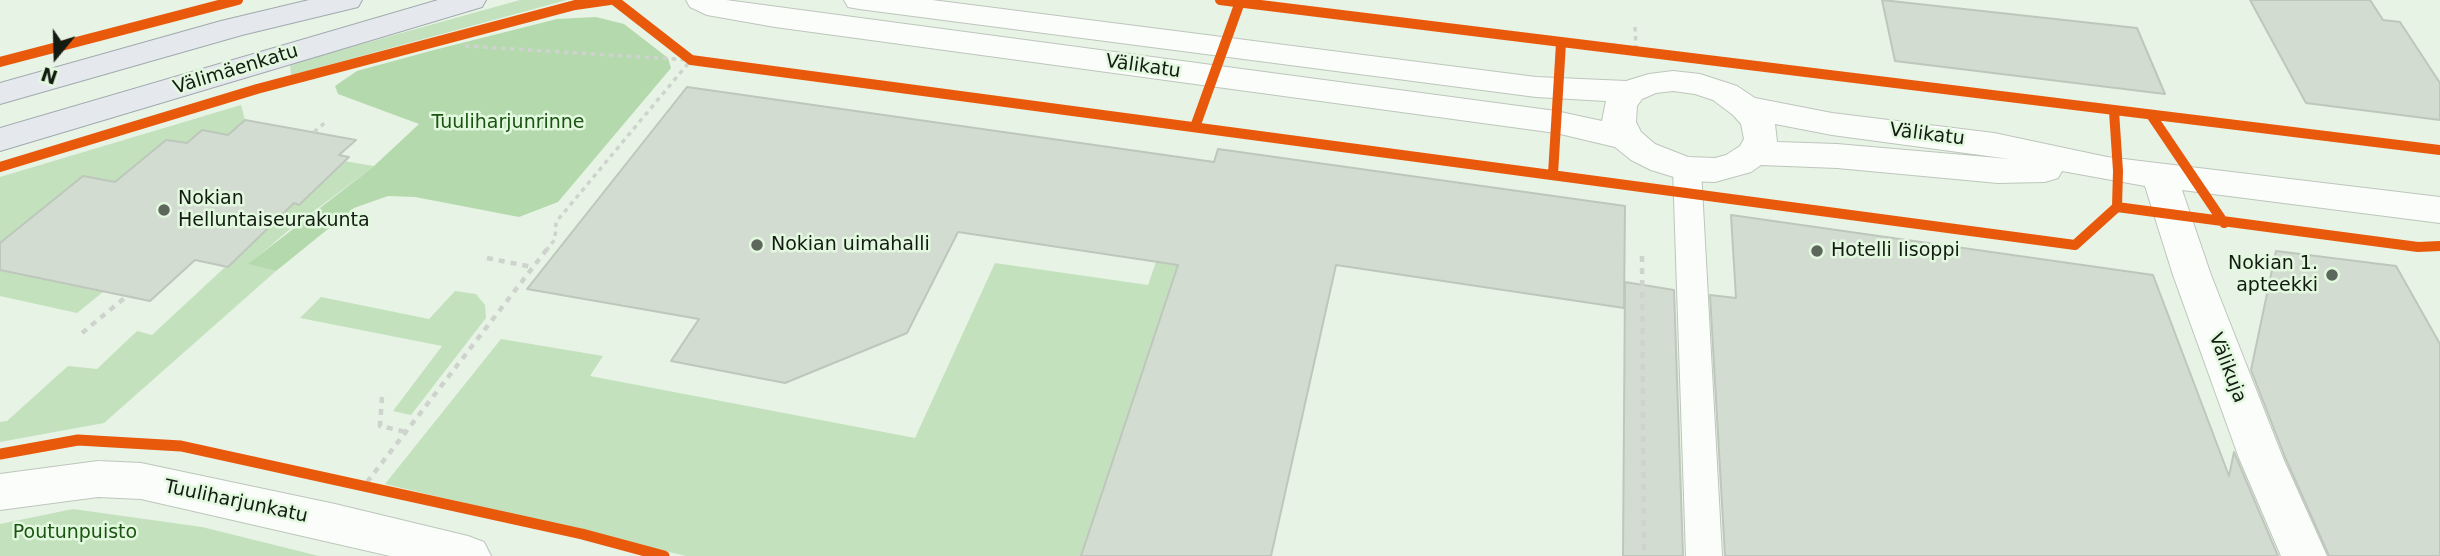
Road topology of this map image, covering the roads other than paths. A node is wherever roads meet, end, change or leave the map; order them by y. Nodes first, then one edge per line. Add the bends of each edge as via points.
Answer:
1 (347, 0) edge
2 (471, 0) edge
3 (701, 0) edge
4 (859, 0) edge
5 (1630, 92) junction
6 (0, 94) edge
7 (1745, 107) junction
8 (1628, 138) junction
9 (0, 141) edge
10 (1754, 153) junction
11 (1687, 169) junction
12 (2107, 169) junction
13 (2160, 177) junction
14 (2440, 210) edge
15 (0, 492) edge
16 (468, 556) edge
17 (1704, 556) edge
18 (2304, 556) edge

1 - 6 main road, Välimäenkatu
2 - 9 main road, Välimäenkatu
3 - 8 street, Välikatu via 719,8 775,18 1542,120
4 - 5 street, Välikatu via 1536,87
5 - 7 street via 1673,81 1725,93
5 - 8 street via 1619,106 1619,122
7 - 10 street via 1758,122 1761,139
7 - 12 street, Välikatu via 1832,124 1994,144
8 - 11 street via 1643,152
10 - 11 street via 1738,164 1715,170
10 - 12 street, Välikatu via 1998,171
11 - 17 lane
12 - 13 street, Välikatu
13 - 14 street, Välikatu
13 - 18 street, Välikuja via 2247,422
15 - 16 street, Tuuliharjunkatu via 98,479 141,481

